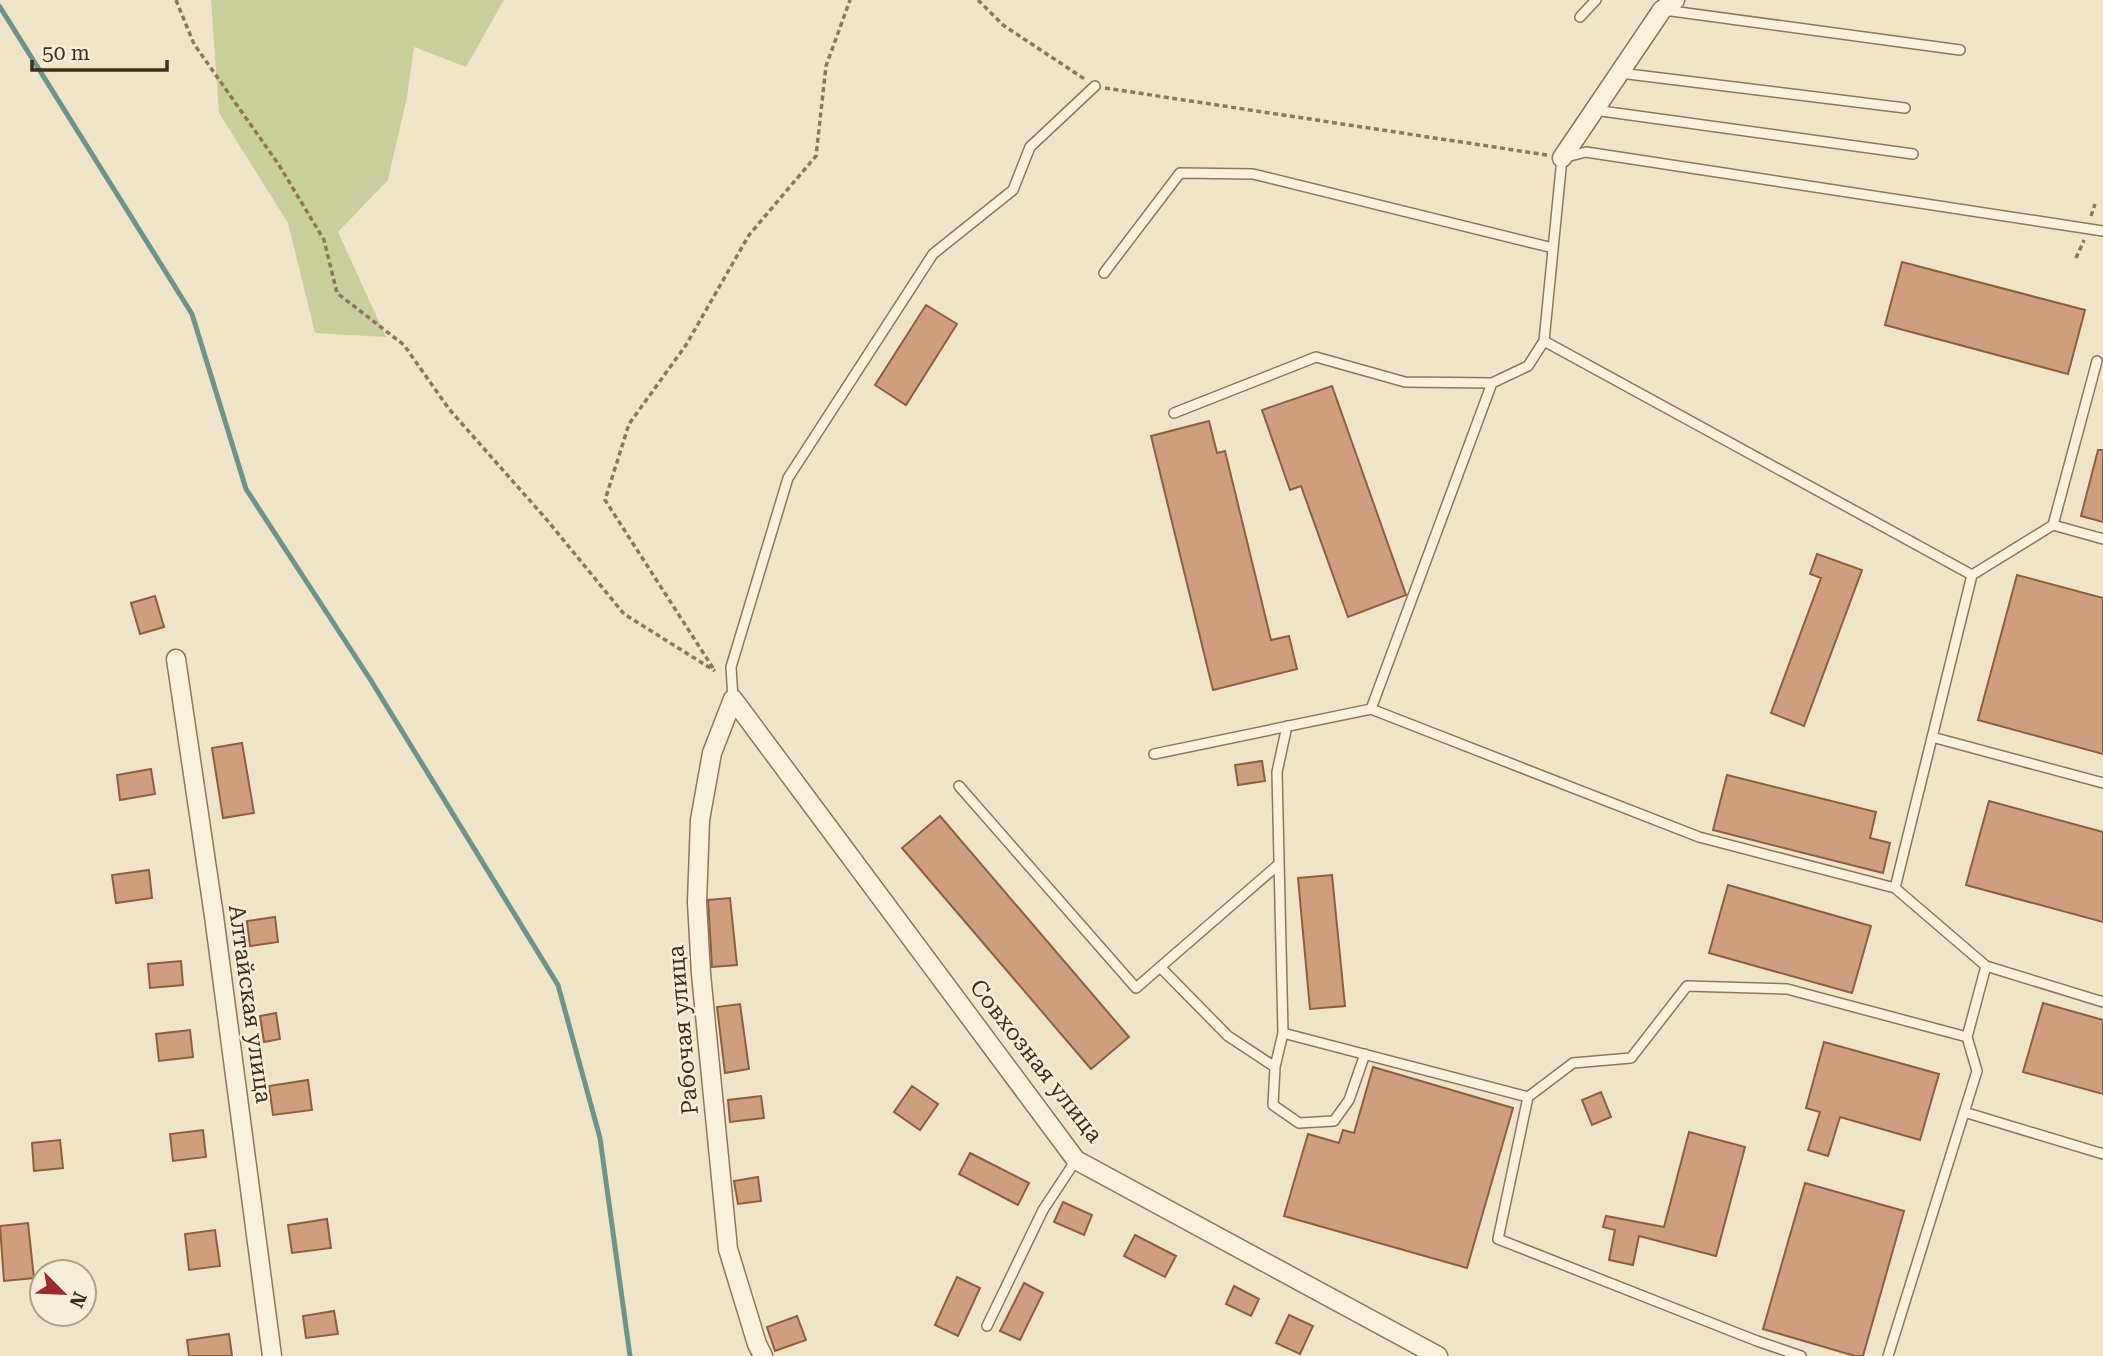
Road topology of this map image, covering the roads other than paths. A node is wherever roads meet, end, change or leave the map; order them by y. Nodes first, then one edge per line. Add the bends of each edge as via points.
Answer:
1 (1596, 0) edge
2 (1669, 5) edge
3 (1580, 17) dead end
4 (1960, 50) dead end
5 (1620, 73) junction
6 (1095, 86) road end
7 (1905, 108) dead end
8 (1594, 110) junction
9 (1913, 154) dead end
10 (1562, 158) junction
11 (2103, 231) edge
12 (1553, 248) junction
13 (1104, 273) dead end
14 (1544, 341) junction
15 (2097, 361) dead end
16 (1492, 383) junction
17 (1174, 412) dead end
18 (2053, 525) junction
19 (2103, 538) edge
20 (1972, 575) junction
21 (176, 659) dead end
22 (733, 699) junction
23 (1371, 709) junction
24 (1287, 726) junction
25 (1932, 737) junction
26 (1154, 754) dead end
27 (2103, 783) edge
28 (959, 786) dead end
29 (1279, 864) junction
30 (1895, 888) junction
31 (1986, 965) junction
32 (1160, 967) junction
33 (2103, 1002) edge
34 (1283, 1033) junction
35 (1967, 1037) junction
36 (1364, 1054) junction
37 (1275, 1067) junction
38 (1528, 1097) junction
39 (1964, 1112) junction
40 (2103, 1154) edge
41 (1076, 1160) junction
42 (987, 1326) dead end
43 (272, 1356) edge
44 (763, 1356) edge
45 (1438, 1356) edge
46 (1801, 1356) edge
47 (1888, 1356) edge

1 - 3 lane
2 - 4 lane
2 - 5 street
5 - 7 lane
5 - 8 street
6 - 22 lane via 1030,147 1013,190 933,254 788,478 731,667
8 - 9 lane
8 - 10 street
10 - 11 lane via 1586,152
10 - 12 lane
12 - 13 lane via 1253,174 1180,173
12 - 14 lane
14 - 16 lane via 1528,366
14 - 20 lane
15 - 18 lane
16 - 17 lane via 1405,382 1316,357
16 - 23 lane
18 - 19 lane
18 - 20 lane
20 - 25 lane
21 - 43 street, Алтайская улица
22 - 41 street, Совхозная улица
22 - 44 street, Рабочая улица via 712,753 700,820 696,901 728,1249
23 - 24 lane
23 - 30 lane via 1699,836
24 - 26 lane
24 - 29 lane via 1277,772
25 - 27 lane
25 - 30 lane
28 - 32 lane via 1136,988
29 - 32 lane
29 - 34 lane
30 - 31 lane
31 - 33 lane
31 - 35 lane
32 - 37 lane via 1228,1036
34 - 36 lane
34 - 37 lane
35 - 38 lane via 1787,989 1687,986 1631,1058 1573,1063
35 - 39 lane via 1977,1071
36 - 37 lane via 1349,1100 1334,1121 1299,1123 1273,1105
36 - 38 lane
38 - 46 lane via 1497,1239
39 - 40 lane
39 - 47 lane
41 - 42 lane via 1043,1210
41 - 45 street, Совхозная улица

